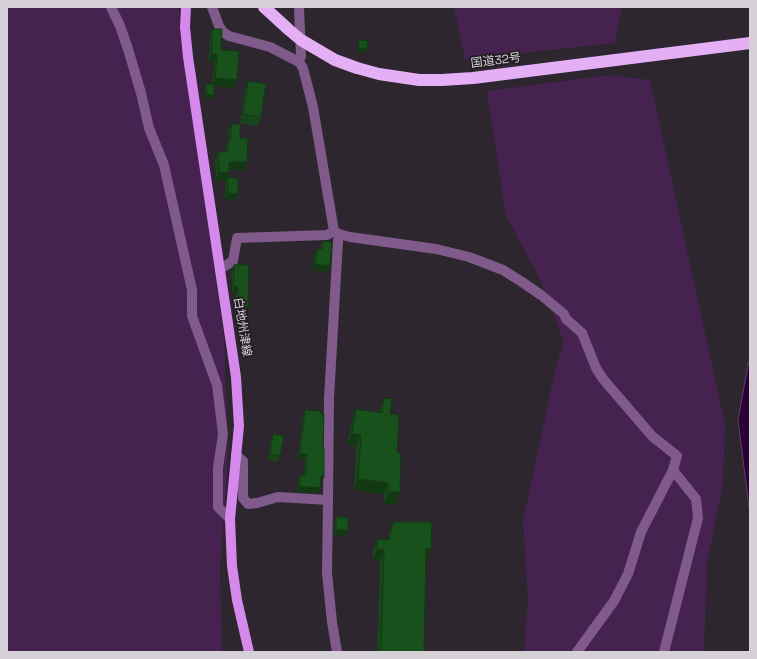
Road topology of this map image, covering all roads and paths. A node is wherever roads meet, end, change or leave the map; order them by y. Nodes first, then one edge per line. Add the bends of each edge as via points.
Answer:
1 (111, 7) edge
2 (186, 7) edge
3 (212, 7) edge
4 (264, 7) edge
5 (299, 7) edge
6 (750, 43) edge
7 (299, 62) junction
8 (337, 233) junction
9 (220, 269) junction
10 (236, 455) junction
11 (673, 470) junction
12 (328, 500) junction
13 (230, 519) junction
14 (249, 652) edge
15 (337, 652) edge
16 (577, 652) edge
17 (664, 652) edge

1 - 13 street via 120,26 149,128 164,165 192,290 192,316 217,385 223,434 218,468 218,506
2 - 9 main road, 白地州津線 via 188,57
3 - 7 street via 219,26 229,36 270,48
4 - 6 highway, 国道32号, bridge via 301,40 335,60 378,74 419,80 473,78
5 - 7 street
7 - 8 street via 304,68 313,107
8 - 9 street via 237,238 233,261
8 - 11 street via 469,257 503,270 541,295 582,333 603,379 652,436 677,456
8 - 12 street via 329,398
9 - 10 main road, 白地州津線 via 236,377 239,426
10 - 12 street via 243,461 243,498 248,504 278,497
10 - 13 main road, 白地州津線
11 - 16 street via 641,532 628,574 614,601
11 - 17 street via 696,499 698,518
12 - 15 street via 327,573
13 - 14 main road, 白地州津線 via 232,566

